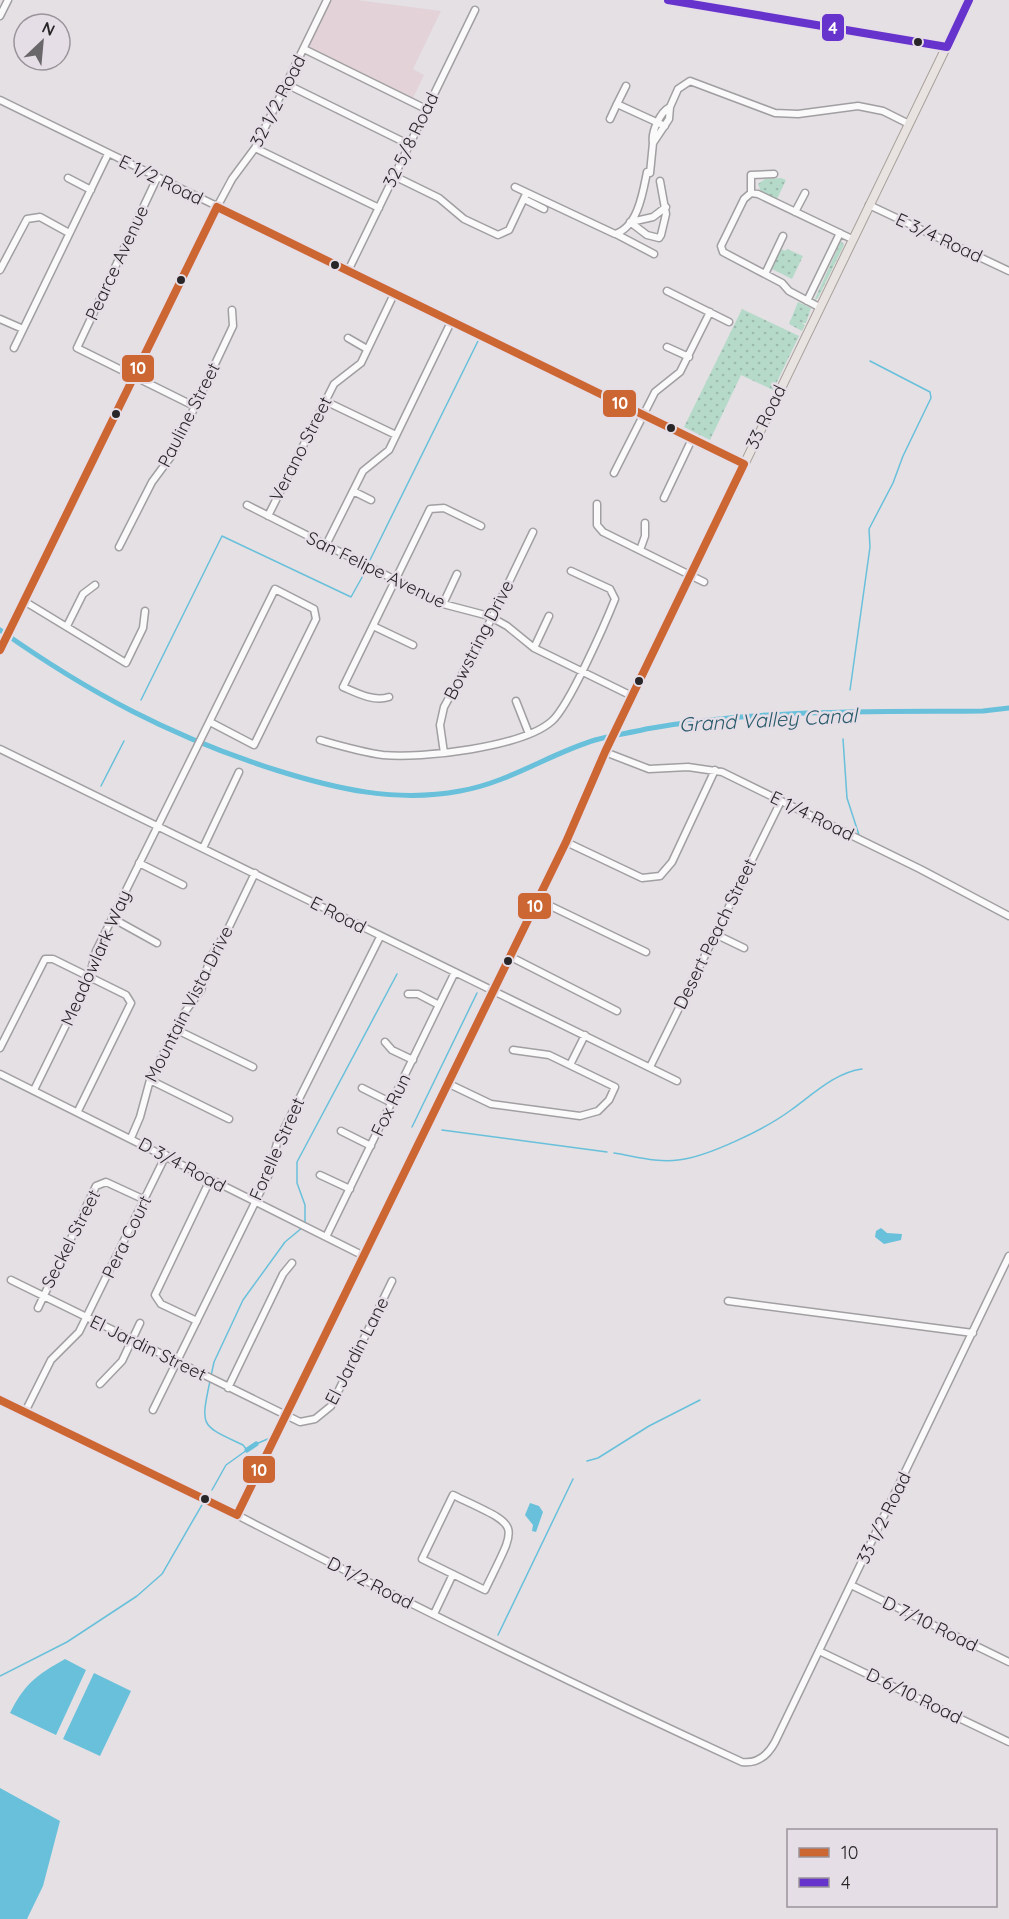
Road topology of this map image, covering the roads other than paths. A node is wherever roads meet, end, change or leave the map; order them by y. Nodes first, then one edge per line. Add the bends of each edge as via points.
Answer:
1 (8, 0) edge
2 (327, 0) edge
3 (668, 0) edge
4 (969, 0) edge
5 (475, 10) dead end
6 (0, 16) edge
7 (947, 46) junction
8 (304, 49) junction
9 (286, 84) junction
10 (626, 86) dead end
11 (0, 100) edge
12 (617, 104) junction
13 (426, 109) junction
14 (610, 119) dead end
15 (909, 124) junction
16 (662, 125) junction
17 (410, 145) junction
18 (255, 148) junction
19 (108, 154) junction
20 (752, 165) dead end
21 (774, 174) dead end
22 (751, 175) junction
23 (394, 176) junction
24 (68, 178) dead end
25 (158, 178) junction
26 (660, 181) dead end
27 (515, 187) dead end
28 (91, 190) junction
29 (805, 192) dead end
30 (754, 193) junction
31 (869, 205) junction
32 (217, 207) junction
33 (666, 207) junction
34 (379, 208) junction
35 (544, 209) dead end
36 (795, 212) junction
37 (630, 222) junction
38 (69, 233) junction
39 (840, 233) junction
40 (619, 234) junction
41 (783, 236) dead end
42 (852, 239) junction
43 (654, 254) dead end
44 (0, 270) edge
45 (348, 271) junction
46 (1009, 271) edge
47 (765, 274) junction
48 (667, 291) dead end
49 (394, 294) junction
50 (807, 300) junction
51 (819, 307) junction
52 (232, 310) dead end
53 (710, 312) junction
54 (0, 318) edge
55 (729, 321) dead end
56 (452, 322) junction
57 (23, 329) junction
58 (348, 338) dead end
59 (667, 347) dead end
60 (14, 348) dead end
61 (368, 349) junction
62 (688, 357) junction
63 (134, 377) junction
64 (325, 401) junction
65 (194, 406) junction
66 (642, 415) junction
67 (396, 435) junction
68 (692, 440) junction
69 (744, 465) junction
70 (614, 473) dead end
71 (353, 491) junction
72 (663, 498) dead end
73 (371, 500) dead end
74 (597, 504) dead end
75 (247, 506) dead end
76 (268, 516) junction
77 (645, 523) dead end
78 (481, 526) dead end
79 (533, 532) dead end
80 (326, 545) junction
81 (119, 548) dead end
82 (640, 550) junction
83 (571, 571) dead end
84 (457, 574) dead end
85 (691, 575) junction
86 (395, 581) junction
87 (704, 582) dead end
88 (94, 585) dead end
89 (24, 601) junction
90 (443, 604) junction
91 (145, 611) dead end
92 (549, 616) dead end
93 (493, 617) junction
94 (67, 626) junction
95 (373, 626) junction
96 (413, 645) dead end
97 (534, 648) junction
98 (0, 651) edge
99 (580, 671) junction
100 (633, 696) junction
101 (389, 697) dead end
102 (516, 701) dead end
103 (210, 722) junction
104 (530, 734) junction
105 (320, 740) dead end
106 (0, 749) edge
107 (607, 749) junction
108 (444, 753) junction
109 (715, 770) junction
110 (239, 772) dead end
111 (781, 801) junction
112 (158, 827) junction
113 (567, 842) junction
114 (203, 848) junction
115 (139, 863) junction
116 (255, 873) junction
117 (183, 885) dead end
118 (538, 900) junction
119 (1009, 915) edge
120 (112, 918) junction
121 (715, 934) junction
122 (380, 937) junction
123 (157, 943) dead end
124 (744, 948) dead end
125 (646, 952) dead end
126 (511, 957) junction
127 (455, 972) junction
128 (89, 978) junction
129 (494, 991) junction
130 (408, 994) dead end
131 (440, 1005) junction
132 (617, 1011) dead end
133 (175, 1029) junction
134 (585, 1035) junction
135 (385, 1042) dead end
136 (0, 1047) edge
137 (513, 1050) dead end
138 (413, 1060) junction
139 (570, 1065) junction
140 (253, 1067) dead end
141 (650, 1068) junction
142 (0, 1074) edge
143 (150, 1080) junction
144 (677, 1081) dead end
145 (447, 1083) junction
146 (362, 1088) dead end
147 (34, 1090) junction
148 (392, 1103) junction
149 (78, 1111) junction
150 (229, 1119) dead end
151 (341, 1131) dead end
152 (131, 1138) junction
153 (371, 1146) junction
154 (166, 1155) junction
155 (320, 1175) dead end
156 (210, 1180) junction
157 (350, 1190) junction
158 (145, 1200) junction
159 (255, 1202) junction
160 (326, 1237) junction
161 (364, 1256) junction
162 (1009, 1256) edge
163 (292, 1263) dead end
164 (11, 1280) dead end
165 (392, 1281) dead end
166 (42, 1296) junction
167 (728, 1301) dead end
168 (38, 1308) dead end
169 (87, 1318) junction
170 (197, 1322) junction
171 (140, 1323) dead end
172 (973, 1333) junction
173 (131, 1341) junction
174 (176, 1363) junction
175 (100, 1384) dead end
176 (228, 1388) junction
177 (0, 1400) edge
178 (153, 1410) dead end
179 (25, 1412) junction
180 (285, 1415) junction
181 (237, 1515) junction
182 (453, 1574) junction
183 (851, 1585) junction
184 (434, 1614) junction
185 (819, 1651) junction
186 (1009, 1662) edge
187 (1009, 1742) edge
188 (742, 1762) joint

1 - 6 street
2 - 8 street, 32 1/2 Road
3 - 7 street
4 - 7 main road, 33 Road
5 - 13 street, 32 5/8 Road
7 - 15 main road, 33 Road
8 - 9 street, 32 1/2 Road
8 - 13 street
9 - 17 street
9 - 18 street, 32 1/2 Road
10 - 12 street
11 - 19 street, E 1/2 Road
12 - 14 street
12 - 16 street
13 - 17 street, 32 5/8 Road
15 - 16 street via 883,111 858,106 775,113 694,81 678,89 671,113
15 - 31 main road, 33 Road
16 - 37 street via 652,143 649,172
17 - 23 street, 32 5/8 Road
18 - 32 street, 32 1/2 Road
18 - 34 street
19 - 25 street, E 1/2 Road
19 - 28 street
20 - 22 street
21 - 22 street
22 - 30 street
23 - 34 street, 32 5/8 Road
23 - 35 street via 445,201 464,219 494,235 508,230 525,197
24 - 28 street
25 - 32 street, E 1/2 Road
25 - 63 street, Pearce Avenue via 77,348
26 - 33 street
27 - 40 street
28 - 38 street
29 - 36 street
30 - 36 street
30 - 47 street via 744,199 721,246 724,254
31 - 42 main road, 33 Road
31 - 46 street, E 3/4 Road
32 - 45 street, E 1/2 Road
32 - 63 street, 32 1/2 Road
33 - 37 street via 653,217
33 - 37 street via 666,221 659,238 647,236
34 - 45 street, 32 5/8 Road
36 - 39 street
37 - 40 street
38 - 44 street via 40,217 27,219
38 - 57 street
39 - 42 street
39 - 50 street
40 - 43 street
41 - 47 street
42 - 51 main road, 33 Road
45 - 49 street, E 1/2 Road
47 - 50 street
48 - 53 street
49 - 56 street, E 1/2 Road
49 - 61 street, Verano Street
50 - 51 street
51 - 69 main road, 33 Road
52 - 65 street, Pauline Street via 233,326
53 - 55 street
53 - 62 street
54 - 57 street
56 - 66 street, E 1/2 Road
56 - 67 street
57 - 60 street
58 - 61 street
59 - 62 street
61 - 64 street, Verano Street via 361,363 334,384
62 - 66 street via 680,372 656,392
63 - 65 street
63 - 89 street, 32 1/2 Road
64 - 67 street
64 - 76 street, Verano Street
65 - 81 street, Pauline Street via 172,455 152,482
66 - 68 street, E 1/2 Road
66 - 70 street
67 - 71 street via 389,450 363,471
68 - 69 street, E 1/2 Road
68 - 72 street
69 - 85 main road, 33 Road
71 - 73 street
71 - 80 street
74 - 82 street via 597,525 603,532
75 - 76 street, San Felipe Avenue
76 - 80 street, San Felipe Avenue
77 - 82 street
78 - 86 street via 444,508 430,509
79 - 93 street, Bowstring Drive
80 - 86 street, San Felipe Avenue
82 - 85 street
83 - 99 street via 610,590 615,599
84 - 90 street
85 - 87 street
85 - 100 main road, 33 Road
86 - 90 street, San Felipe Avenue
86 - 95 street
88 - 94 street via 83,594
89 - 94 street
89 - 98 street, 32 1/2 Road
90 - 93 street, San Felipe Avenue
91 - 94 street via 143,628 126,663
92 - 97 street
93 - 97 street, San Felipe Avenue
93 - 108 street, Bowstring Drive via 444,707 440,725
95 - 96 street
95 - 101 street via 343,687 361,695
97 - 99 street, San Felipe Avenue
99 - 100 street, San Felipe Avenue
99 - 104 street via 561,711
100 - 107 main road, 33 Road
102 - 104 street
103 - 103 street, Meadowlark Way via 275,589 314,609 316,619 254,745
103 - 112 street, Meadowlark Way
104 - 108 street
105 - 108 street via 385,755
106 - 112 street, E Road
107 - 109 street, E 1/4 Road via 649,769
107 - 113 main road, 33 Road
109 - 111 street, E 1/4 Road
109 - 113 street via 672,862 660,876 642,878
110 - 114 street
111 - 119 street, E 1/4 Road
111 - 121 street, Desert Peach Street
112 - 114 street, E Road
112 - 115 street, Meadowlark Way
113 - 118 main road, 33 Road
114 - 116 street, E Road
115 - 117 street
115 - 120 street, Meadowlark Way
116 - 122 street, E Road
116 - 133 street, Mountain Vista Drive via 210,958 201,990
118 - 125 street
118 - 126 main road, 33 Road
120 - 123 street
120 - 128 street, Meadowlark Way via 96,951
121 - 124 street
121 - 141 street, Desert Peach Street
122 - 127 street, E Road
122 - 159 street, Forelle Street via 277,1143 269,1174
126 - 129 main road, 33 Road
126 - 132 street
127 - 129 street, E Road
127 - 131 street, Fox Run
128 - 136 street via 53,958 45,959
128 - 147 street, Meadowlark Way
128 - 149 street via 126,995 131,1003
129 - 134 street, E Road
129 - 145 main road, 33 Road
130 - 131 street via 418,994
131 - 138 street, Fox Run
133 - 140 street
133 - 143 street, Mountain Vista Drive
134 - 139 street
134 - 141 street, E Road
135 - 138 street
137 - 139 street via 549,1055
138 - 148 street, Fox Run
139 - 145 street via 615,1087 598,1111 580,1116 491,1104
141 - 144 street, E Road
142 - 147 street, D 3/4 Road
143 - 150 street
143 - 152 street, Mountain Vista Drive
145 - 161 main road, 33 Road
146 - 148 street
147 - 149 street, D 3/4 Road
148 - 153 street, Fox Run
149 - 152 street, D 3/4 Road
151 - 153 street
152 - 154 street, D 3/4 Road
153 - 157 street, Fox Run
154 - 156 street, D 3/4 Road
154 - 158 street, Pera Court
155 - 157 street
156 - 159 street, D 3/4 Road
156 - 170 street via 155,1295 161,1304
157 - 160 street, Fox Run
158 - 166 street, Seckel Street via 106,1182 96,1186
158 - 169 street, Pera Court
159 - 160 street, D 3/4 Road
159 - 170 street, Forelle Street
160 - 161 street, D 3/4 Road
161 - 180 main road, 33 Road
162 - 172 street, 33 1/2 Road
163 - 176 street
164 - 166 street, El Jardin Street
165 - 180 street, El Jardin Lane via 327,1410 305,1422
166 - 168 street, Seckel Street
166 - 169 street, El Jardin Street
167 - 172 street
169 - 173 street, El Jardin Street
169 - 179 street, Pera Court via 80,1332 51,1360
170 - 174 street, Forelle Street
171 - 173 street
172 - 183 street, 33 1/2 Road
173 - 174 street, El Jardin Street
173 - 175 street via 117,1367
174 - 176 street, El Jardin Street
174 - 178 street, Forelle Street
176 - 180 street, El Jardin Street
177 - 179 main road, D 1/2 Road
179 - 181 main road, D 1/2 Road
180 - 181 main road, 33 Road
181 - 184 street, D 1/2 Road
182 - 182 street via 485,1590 511,1535 505,1521 453,1495 422,1559
182 - 184 street
183 - 185 street, 33 1/2 Road
183 - 186 street, D 7/10 Road
184 - 188 street, D 1/2 Road
185 - 187 street, D 6/10 Road
185 - 188 street, 33 1/2 Road via 771,1749 759,1759

